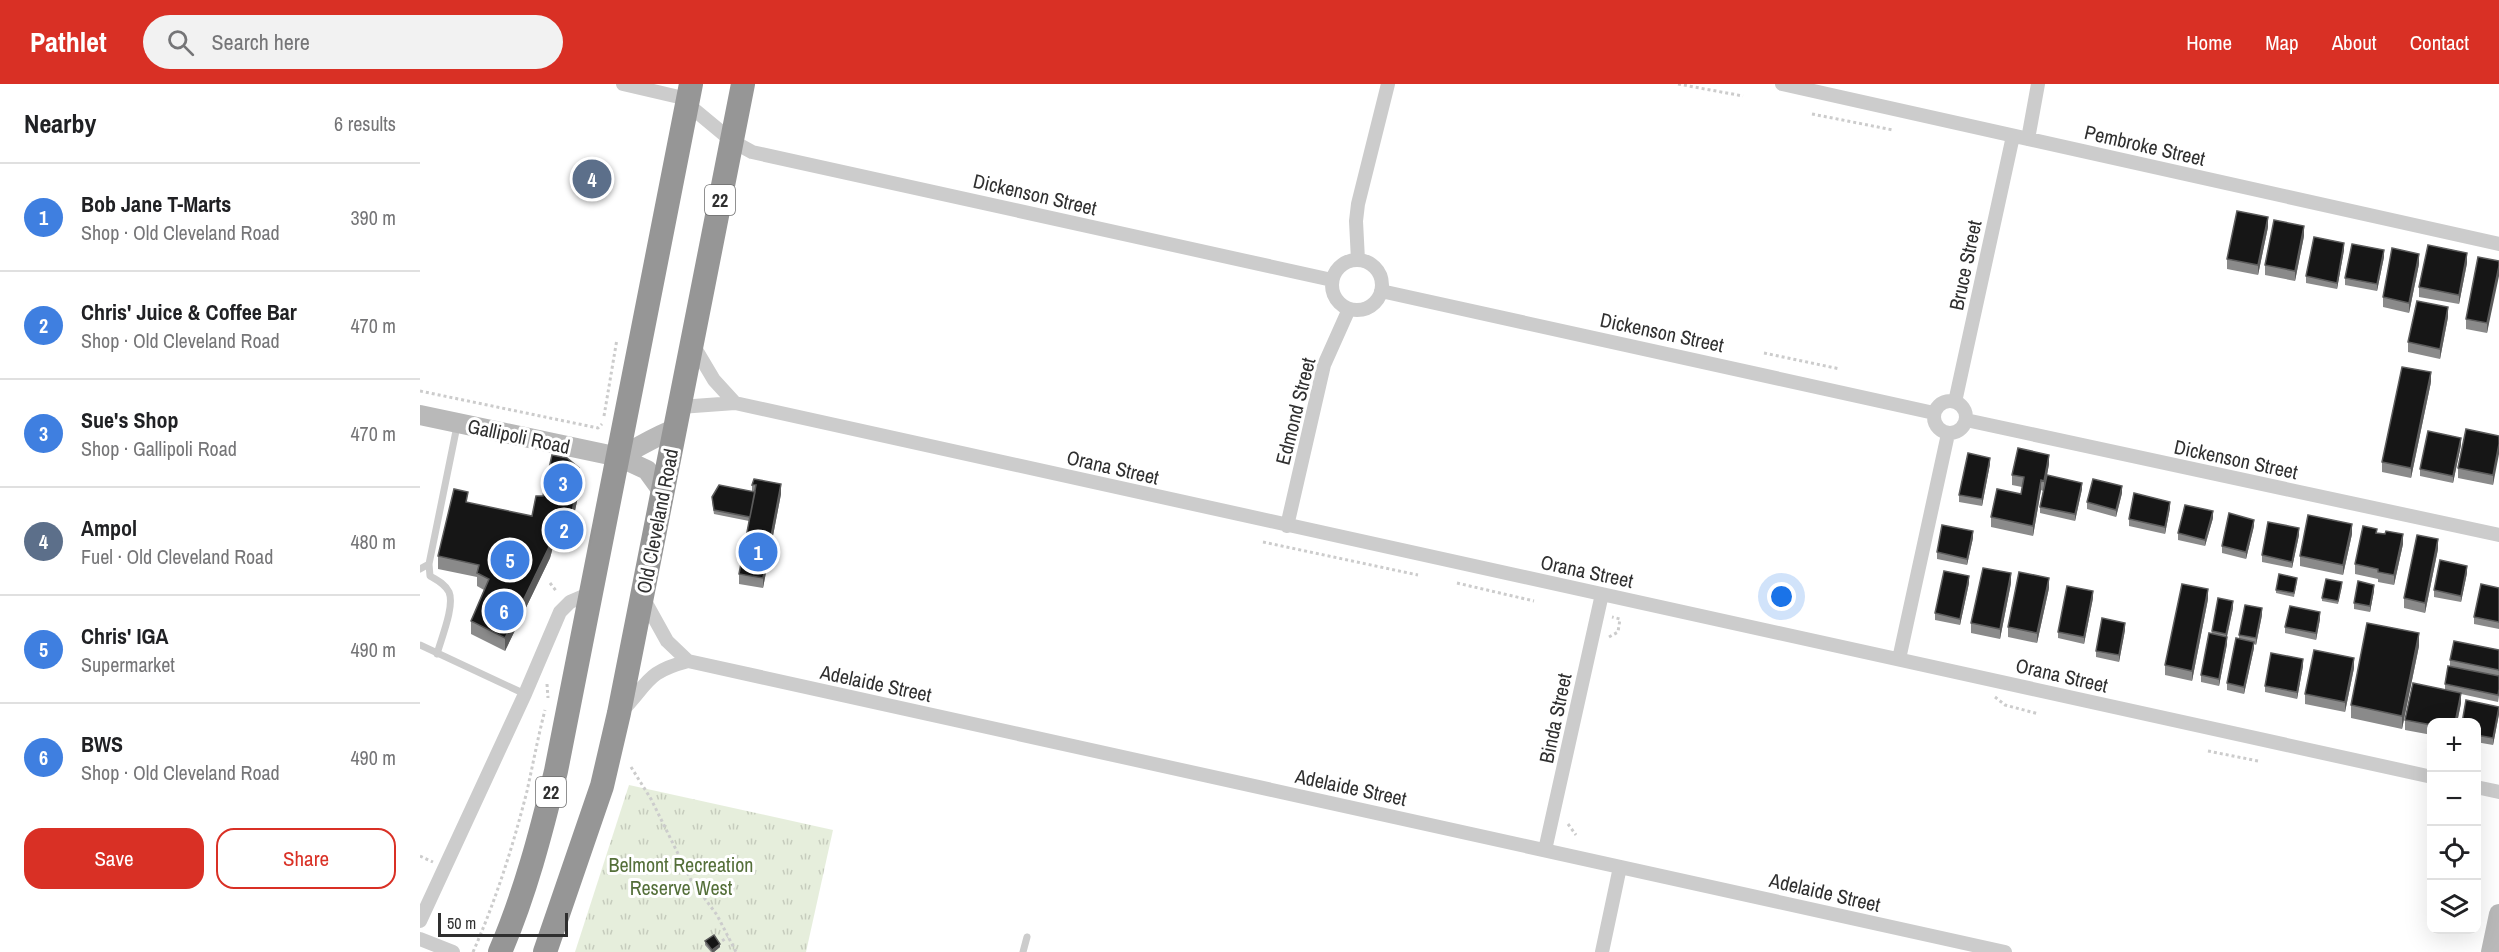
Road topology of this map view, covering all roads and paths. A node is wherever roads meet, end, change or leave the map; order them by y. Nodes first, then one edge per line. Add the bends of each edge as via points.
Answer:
1 (623, 84) edge
2 (743, 84) edge
3 (1388, 84) edge
4 (1678, 84) edge
5 (1782, 84) edge
6 (2038, 84) edge
7 (690, 93) edge
8 (1743, 96) dead end
9 (1812, 114) dead end
10 (1893, 130) dead end
11 (2013, 136) junction
12 (2028, 139) junction
13 (732, 141) junction
14 (2499, 244) edge
15 (1358, 260) junction
16 (1332, 280) junction
17 (1381, 291) junction
18 (1348, 309) junction
19 (617, 339) dead end
20 (692, 343) junction
21 (1764, 353) dead end
22 (1840, 369) dead end
23 (420, 391) edge
24 (1955, 402) junction
25 (735, 403) junction
26 (1934, 413) junction
27 (420, 415) edge
28 (677, 418) junction
29 (1966, 420) junction
30 (458, 423) junction
31 (1948, 434) junction
32 (619, 457) junction
33 (663, 492) junction
34 (1287, 526) junction
35 (2499, 535) edge
36 (1263, 542) dead end
37 (429, 564) junction
38 (420, 569) edge
39 (1418, 575) dead end
40 (550, 583) dead end
41 (1457, 583) dead end
42 (591, 593) junction
43 (1602, 594) junction
44 (642, 596) junction
45 (1533, 601) dead end
46 (561, 610) junction
47 (420, 645) edge
48 (436, 654) junction
49 (1899, 659) junction
50 (688, 662) junction
51 (545, 676) dead end
52 (525, 694) junction
53 (1986, 695) dead end
54 (548, 700) dead end
55 (546, 707) dead end
56 (619, 713) junction
57 (2038, 714) dead end
58 (2208, 751) dead end
59 (2258, 761) dead end
60 (632, 767) dead end
61 (2427, 776) edge
62 (2481, 788) edge
63 (2499, 792) edge
64 (1545, 850) junction
65 (1620, 867) junction
66 (2499, 914) edge
67 (420, 921) edge
68 (728, 937) junction
69 (1027, 937) dead end
70 (420, 939) edge
71 (717, 944) edge
72 (453, 952) edge
73 (473, 952) edge
74 (500, 952) edge
75 (545, 952) edge
76 (736, 952) edge
77 (1023, 952) edge
78 (1602, 952) edge
79 (2005, 952) edge
80 (2491, 952) edge

1 - 7 street via 676,96
2 - 13 highway, Old Cleveland Road / 22
3 - 15 street via 1358,204
4 - 8 path
5 - 11 street, Pembroke Street
6 - 12 street
7 - 13 street, Dickenson Street
7 - 32 highway, 22
9 - 10 path
11 - 12 street, Pembroke Street
11 - 24 street, Bruce Street
12 - 14 street, Pembroke Street
13 - 16 street, Dickenson Street via 752,152
13 - 20 highway, Old Cleveland Road / 22
15 - 16 street via 1339,267
15 - 17 street via 1375,267 1382,281
16 - 18 street via 1336,300
17 - 18 street via 1368,308
17 - 26 street, Dickenson Street
18 - 34 street, Edmond Street via 1324,365
19 - 23 path via 604,422 598,428
20 - 25 street via 714,380
20 - 28 highway, Old Cleveland Road / 22
21 - 22 path
24 - 26 street via 1944,402
24 - 29 street via 1963,407
25 - 28 street, Orana Street
25 - 34 street, Orana Street
26 - 31 street via 1935,425
27 - 30 street, Gallipoli Road
28 - 32 street
28 - 33 highway, Old Cleveland Road / 22
29 - 31 street via 1959,431
29 - 35 street, Dickenson Street
30 - 32 street, Gallipoli Road
30 - 37 lane
31 - 49 street
32 - 33 street, Gallipoli Road via 647,470
32 - 42 highway, 22
33 - 44 highway, Old Cleveland Road / 22
34 - 43 street, Orana Street
36 - 39 path
37 - 38 lane
37 - 48 lane via 430,576 448,589 451,598
40 - 46 path via 560,596
41 - 45 path
42 - 46 street
42 - 74 highway, 22 via 543,822
43 - 49 street, Orana Street
43 - 64 street, Binda Street
44 - 50 street via 667,641
44 - 56 highway, Old Cleveland Road / 22
46 - 52 street
47 - 48 lane
48 - 52 lane
49 - 61 street, Orana Street
50 - 56 street, Adelaide Street via 652,675
50 - 64 street, Adelaide Street
51 - 54 path
52 - 67 street
53 - 57 path
55 - 73 path via 510,849 492,908
56 - 75 highway, Old Cleveland Road / 22 via 602,786
58 - 59 path
60 - 68 path via 691,880
62 - 63 street
64 - 65 street, Adelaide Street
65 - 78 street
65 - 79 street, Adelaide Street
66 - 80 street
68 - 71 path
68 - 76 path
69 - 77 lane
70 - 72 street

